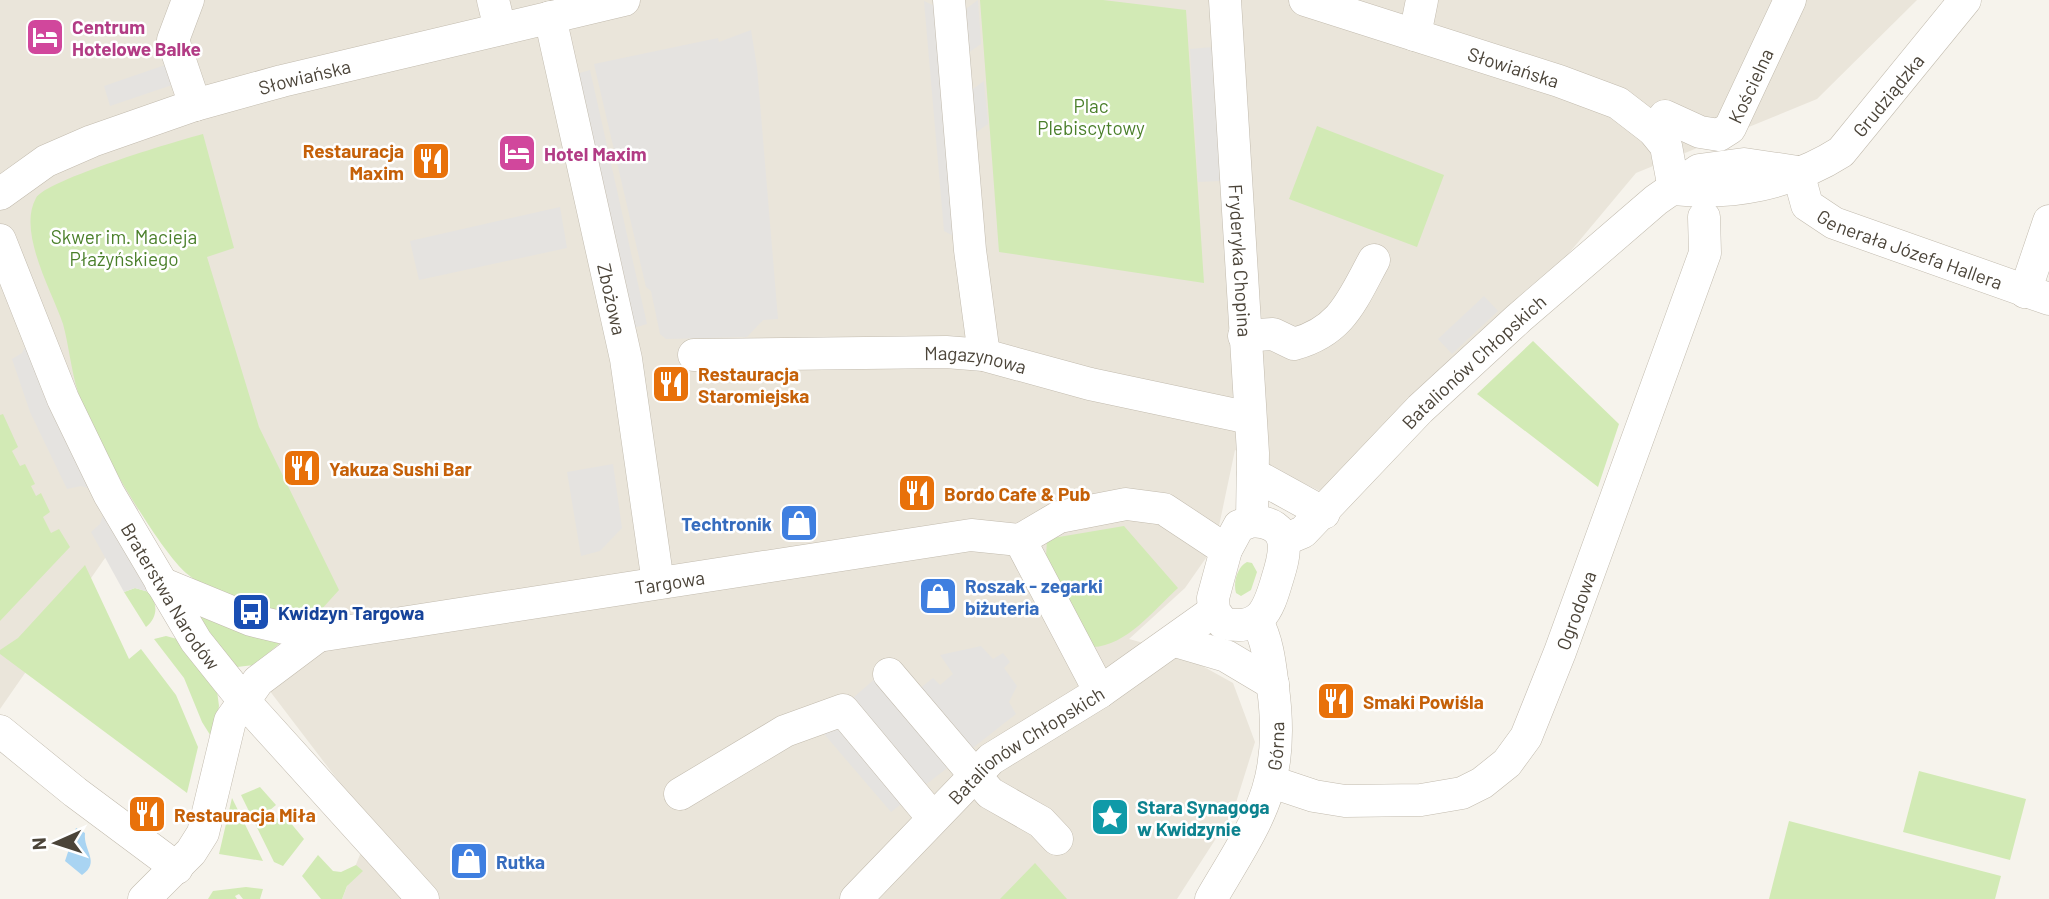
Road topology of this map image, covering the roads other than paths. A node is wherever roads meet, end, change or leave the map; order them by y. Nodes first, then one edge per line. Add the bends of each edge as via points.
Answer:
1 (188, 0) edge
2 (624, 0) edge
3 (949, 0) edge
4 (1225, 0) edge
5 (1305, 0) edge
6 (1422, 0) edge
7 (1790, 0) edge
8 (1965, 0) edge
9 (496, 15) edge
10 (550, 17) junction
11 (1415, 35) junction
12 (195, 105) junction
13 (1653, 130) junction
14 (1798, 172) junction
15 (1674, 189) junction
16 (0, 194) edge
17 (1704, 216) dead end
18 (2049, 221) edge
19 (0, 240) edge
20 (1374, 260) dead end
21 (2037, 296) edge
22 (1244, 336) junction
23 (694, 355) dead end
24 (984, 355) junction
25 (1250, 418) junction
26 (1253, 474) junction
27 (1324, 513) junction
28 (1252, 521) junction
29 (1020, 540) junction
30 (1284, 540) junction
31 (1226, 550) junction
32 (161, 583) junction
33 (658, 583) junction
34 (1214, 611) junction
35 (1256, 621) junction
36 (318, 636) junction
37 (1175, 641) junction
38 (889, 674) dead end
39 (1272, 684) junction
40 (1100, 692) junction
41 (244, 701) junction
42 (0, 731) edge
43 (974, 774) junction
44 (1272, 782) junction
45 (680, 794) dead end
46 (933, 818) junction
47 (1057, 839) dead end
48 (177, 869) junction
49 (144, 899) edge
50 (423, 899) edge
51 (856, 899) edge
52 (1211, 899) edge

1 - 12 street via 173,40
2 - 10 street, Słowiańska
3 - 24 street via 970,250
4 - 22 street, Fryderyka Chopina
5 - 11 street, Słowiańska
6 - 11 street
7 - 13 street, Kościelna via 1730,128 1719,135 1700,132 1665,116
8 - 14 street, Grudziądzka via 1841,152 1815,168
9 - 10 street, Słowiańska
9 - 12 street, Słowiańska
10 - 33 street, Zbożowa via 637,358
11 - 13 street, Słowiańska via 1594,93 1618,103
12 - 16 street, Słowiańska via 46,161
13 - 15 street, Słowiańska via 1667,146
14 - 15 street via 1744,188 1705,193
14 - 21 street, Generała Józefa Hallera via 1807,205 1833,223
15 - 27 street, Batalionów Chłopskich via 1491,343 1420,409
17 - 44 street, Ogrodowa via 1705,253 1560,652 1526,737 1507,763 1462,793 1421,800 1345,801
18 - 21 street
19 - 32 street, Braterstwa Narodów via 63,399 109,494
20 - 22 street via 1346,310 1319,338 1294,344 1273,334
22 - 25 street, Fryderyka Chopina
23 - 24 street, Magazynowa
24 - 25 street, Magazynowa via 1090,384
25 - 26 street, Fryderyka Chopina
26 - 27 street
26 - 28 street, Fryderyka Chopina
27 - 30 street, Batalionów Chłopskich via 1303,532
28 - 30 street via 1275,527
28 - 31 street via 1239,526
29 - 31 street via 1059,517 1126,504 1164,509
29 - 33 street, Targowa via 971,535
29 - 40 street
30 - 35 street via 1285,554 1269,608
31 - 34 street
32 - 36 street, Targowa via 251,620
32 - 41 street, Braterstwa Narodów via 196,641
33 - 36 street, Targowa
34 - 35 street via 1223,623 1239,627
34 - 37 street, Batalionów Chłopskich
35 - 39 street, Górna via 1266,639
36 - 41 street, Targowa via 258,681
37 - 39 street via 1226,656
37 - 40 street, Batalionów Chłopskich
38 - 43 street
39 - 44 street, Górna via 1278,745
40 - 43 street, Batalionów Chłopskich
41 - 48 street, Targowa via 229,721 203,834
41 - 50 street, Braterstwa Narodów
42 - 48 street
43 - 46 street, Batalionów Chłopskich
43 - 47 street via 990,793 1041,822
44 - 52 street, Górna via 1258,818
45 - 46 street via 785,732 844,710
46 - 51 street, Batalionów Chłopskich
48 - 49 street, Targowa

